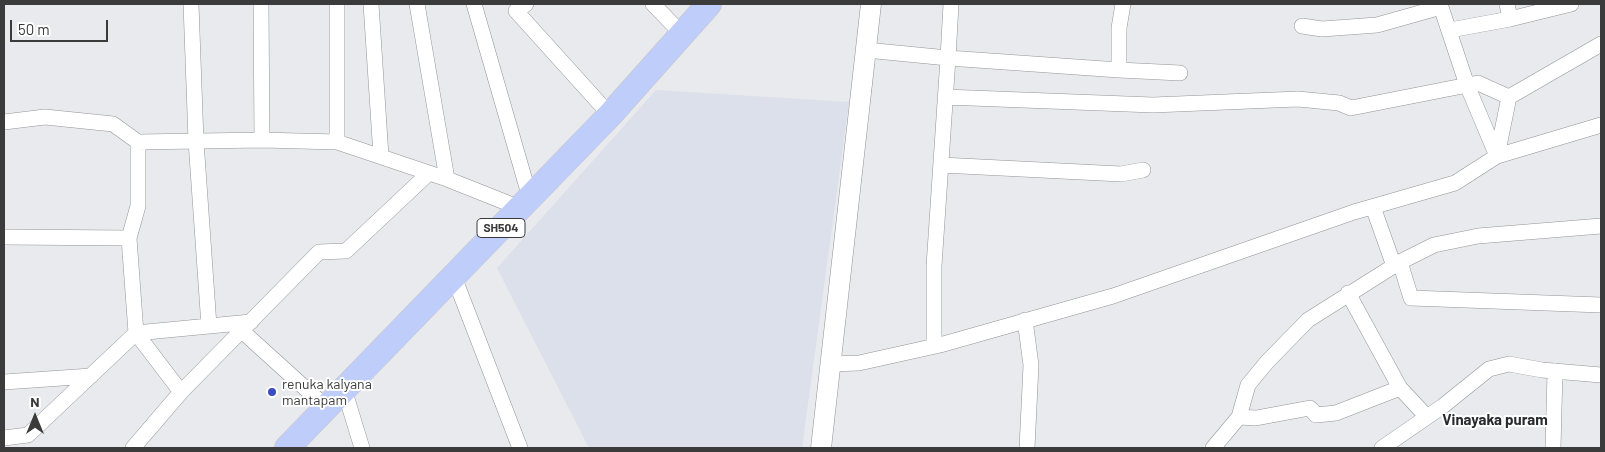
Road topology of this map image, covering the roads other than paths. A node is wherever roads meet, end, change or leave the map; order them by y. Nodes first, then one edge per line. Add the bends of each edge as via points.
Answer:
1 (191, 4) edge
2 (261, 4) edge
3 (337, 4) edge
4 (371, 4) edge
5 (417, 4) edge
6 (474, 4) edge
7 (653, 4) edge
8 (709, 4) edge
9 (871, 4) edge
10 (951, 4) edge
11 (1123, 4) edge
12 (1507, 4) edge
13 (1572, 4) edge
14 (1440, 5) edge
15 (519, 6) edge
16 (1510, 19) junction
17 (1302, 26) dead end
18 (1450, 30) junction
19 (682, 34) junction
20 (1601, 44) edge
21 (866, 50) junction
22 (948, 58) junction
23 (1120, 70) junction
24 (1180, 74) dead end
25 (1467, 84) junction
26 (945, 97) junction
27 (1509, 97) junction
28 (610, 115) junction
29 (4, 122) edge
30 (1601, 125) edge
31 (262, 140) junction
32 (196, 141) junction
33 (138, 142) junction
34 (337, 142) junction
35 (381, 156) junction
36 (1497, 156) junction
37 (941, 165) junction
38 (1143, 170) dead end
39 (429, 173) junction
40 (447, 179) junction
41 (525, 203) junction
42 (1373, 206) junction
43 (1601, 226) edge
44 (4, 237) edge
45 (129, 238) junction
46 (1397, 264) junction
47 (454, 277) junction
48 (1348, 293) junction
49 (1601, 305) edge
50 (1025, 320) junction
51 (209, 326) junction
52 (246, 327) junction
53 (136, 333) junction
54 (934, 346) junction
55 (831, 364) junction
56 (1555, 371) junction
57 (1601, 375) edge
58 (91, 376) junction
59 (4, 382) edge
60 (1400, 388) junction
61 (344, 389) junction
62 (181, 392) junction
63 (327, 408) junction
64 (1239, 417) junction
65 (1427, 417) junction
66 (28, 435) junction
67 (4, 438) edge
68 (14, 448) edge
69 (133, 448) edge
70 (287, 448) edge
71 (362, 448) edge
72 (520, 448) edge
73 (821, 448) edge
74 (1027, 448) edge
75 (1213, 448) edge
76 (1382, 448) edge
77 (1553, 448) edge

1 - 32 street
2 - 31 street
3 - 34 street
4 - 35 street
5 - 40 street
6 - 41 street
7 - 19 street
8 - 19 main road, SH504
9 - 21 street
10 - 22 street
11 - 23 street via 1119,28
12 - 16 street
13 - 16 street
14 - 17 street via 1377,24 1322,29
14 - 18 street
15 - 28 street
16 - 18 street
18 - 25 street
19 - 28 main road, SH504
20 - 27 street
21 - 22 street
21 - 55 street
22 - 23 street
22 - 26 street
23 - 24 street
25 - 26 street via 1351,108 1339,103 1298,99 1153,105
25 - 27 street via 1478,84
25 - 36 street
26 - 37 street
27 - 36 street
28 - 41 main road, SH504
29 - 33 street via 45,117 113,124
30 - 36 street
31 - 32 street
31 - 34 street
32 - 33 street
32 - 51 street
33 - 45 street via 138,206
34 - 35 street
35 - 39 street
36 - 42 street via 1456,183
37 - 38 street via 1121,174
37 - 54 street via 934,266
39 - 40 street
39 - 52 street via 346,251 319,252
40 - 41 street
41 - 47 main road, SH504
42 - 46 street
42 - 50 street via 1113,296
43 - 46 street via 1478,236 1434,245
44 - 45 street
45 - 53 street
46 - 48 street
46 - 49 street via 1411,298
47 - 61 main road, SH504
47 - 72 street
48 - 60 street
48 - 64 street via 1308,320 1267,362 1248,386
50 - 54 street
50 - 74 street via 1031,365
51 - 52 street
51 - 53 street
52 - 62 street
52 - 63 street
53 - 58 street
53 - 62 street
54 - 55 street via 859,363
55 - 73 street
56 - 57 street
56 - 65 street via 1508,364 1489,370
56 - 77 street
58 - 59 street
58 - 66 street
60 - 64 street via 1336,413 1316,415 1310,408 1256,418
60 - 65 street
61 - 63 main road, SH504
61 - 71 street
62 - 69 street
63 - 70 main road, SH504
64 - 75 street
65 - 76 street
66 - 67 street
66 - 68 street

